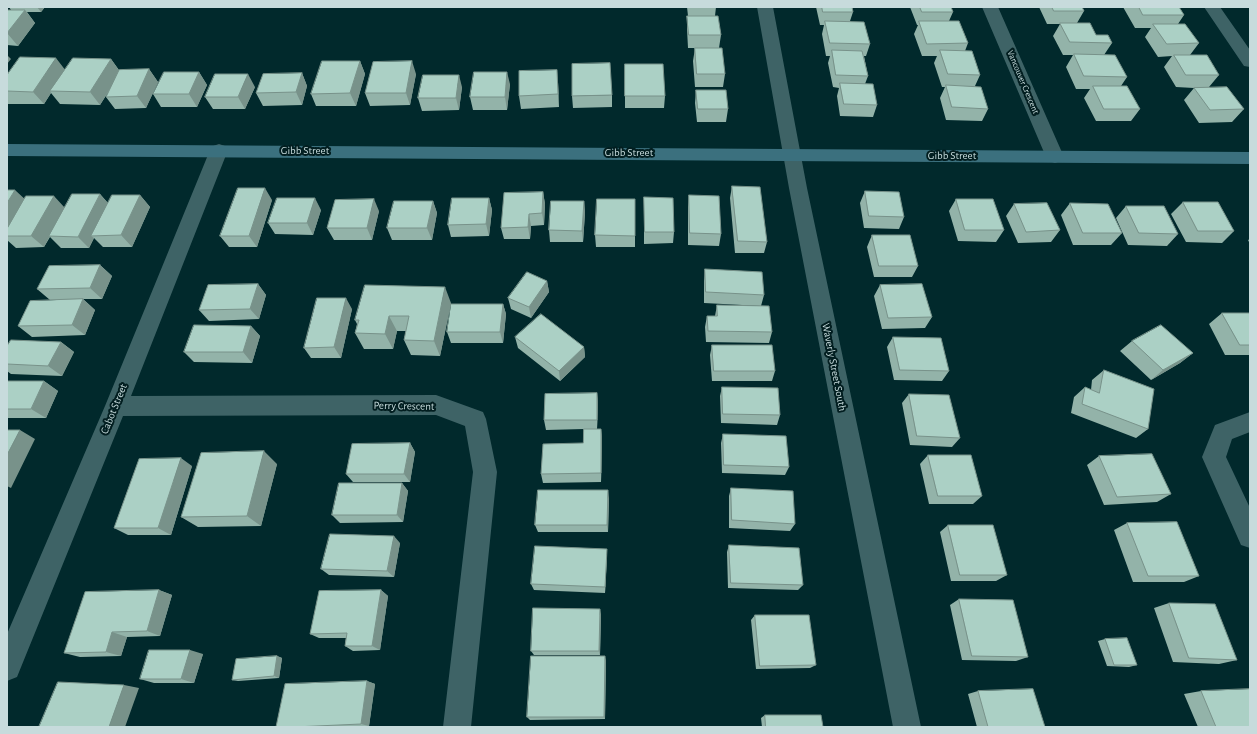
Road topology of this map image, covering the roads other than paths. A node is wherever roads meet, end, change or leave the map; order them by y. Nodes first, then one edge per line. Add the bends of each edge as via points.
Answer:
1 (765, 7) edge
2 (990, 7) edge
3 (1212, 7) edge
4 (1250, 62) edge
5 (7, 150) edge
6 (220, 150) junction
7 (791, 155) junction
8 (1055, 157) junction
9 (1250, 158) edge
10 (116, 406) junction
11 (1250, 422) edge
12 (1250, 536) edge
13 (7, 668) edge
14 (457, 727) edge
15 (907, 727) edge

1 - 7 street, Waverly Street South
2 - 8 street, Vancouver Crescent
3 - 4 street
5 - 6 main road, Gibb Street
6 - 7 main road, Gibb Street
6 - 10 street, Cabot Street
7 - 8 main road, Gibb Street
7 - 15 street, Waverly Street South
8 - 9 main road, Gibb Street
10 - 13 street, Cabot Street
10 - 14 street, Perry Crescent via 436,405 476,419 485,472
11 - 12 street via 1223,432 1214,457

